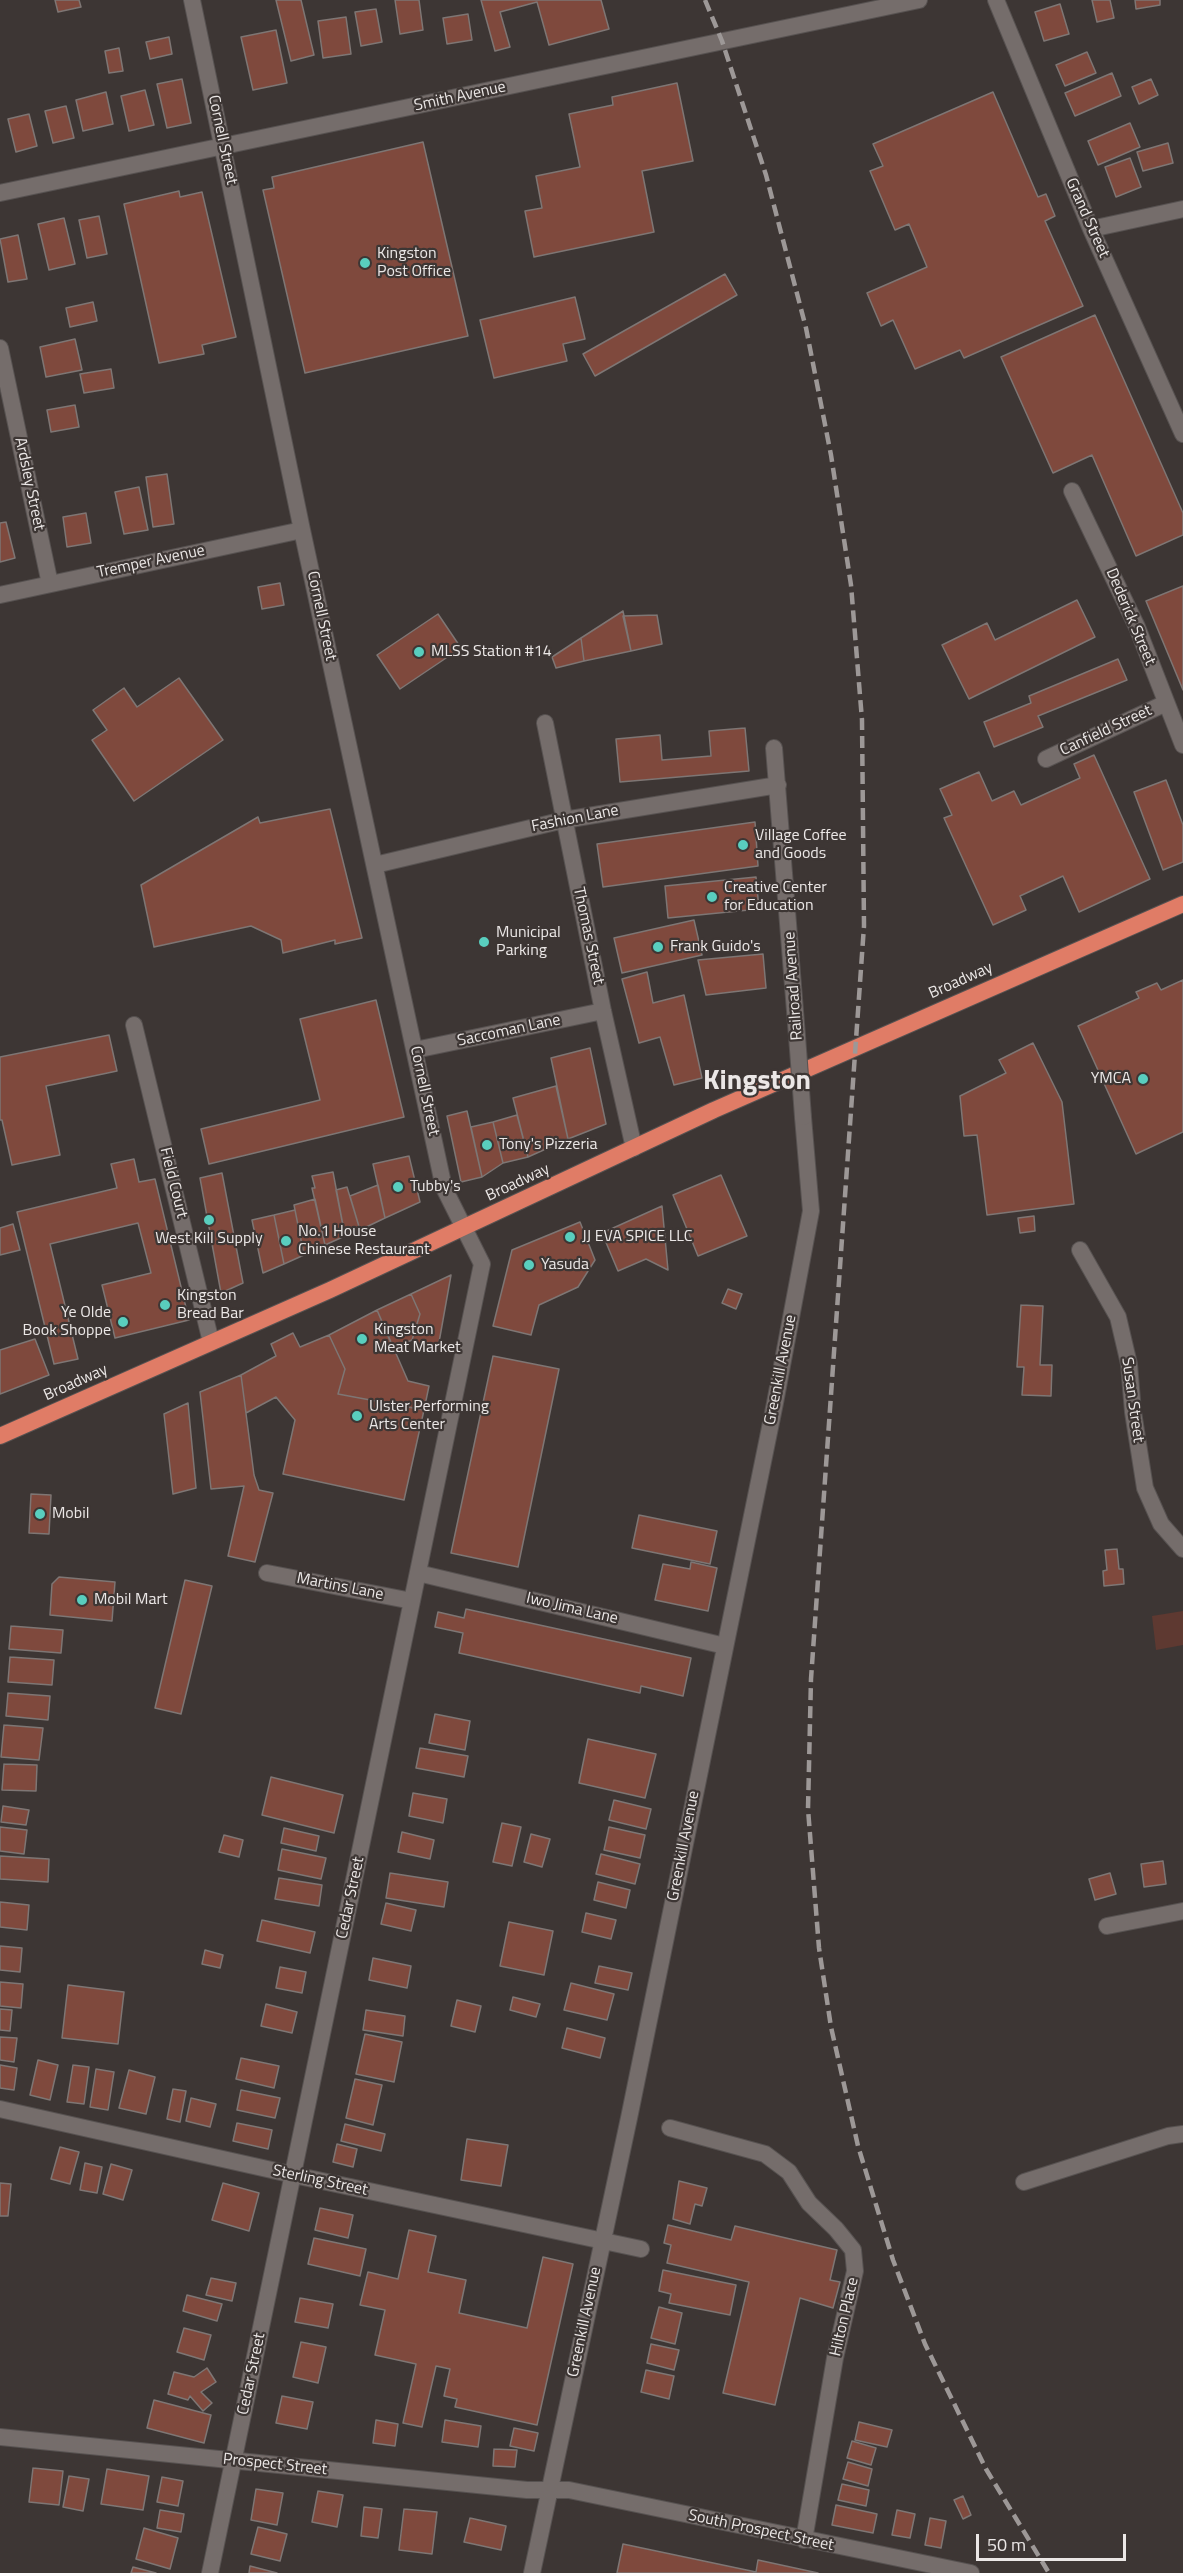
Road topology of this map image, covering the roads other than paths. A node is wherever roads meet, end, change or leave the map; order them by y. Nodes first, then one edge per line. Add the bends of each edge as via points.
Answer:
1 (192, 0) edge
2 (919, 0) edge
3 (996, 0) edge
4 (224, 147) junction
5 (0, 194) edge
6 (1183, 209) edge
7 (1091, 229) junction
8 (0, 348) edge
9 (1183, 434) edge
10 (1072, 491) dead end
11 (302, 530) junction
12 (50, 584) junction
13 (0, 595) edge
14 (1166, 703) junction
15 (545, 723) dead end
16 (1183, 745) edge
17 (774, 748) dead end
18 (1046, 759) dead end
19 (778, 785) junction
20 (564, 820) junction
21 (375, 865) junction
22 (1183, 904) edge
23 (603, 1011) junction
24 (134, 1025) dead end
25 (415, 1050) junction
26 (803, 1117) joint
27 (634, 1148) junction
28 (463, 1228) junction
29 (1080, 1250) dead end
30 (211, 1342) junction
31 (0, 1436) edge
32 (1183, 1549) edge
33 (267, 1573) dead end
34 (418, 1573) junction
35 (412, 1601) junction
36 (725, 1646) junction
37 (1183, 1911) edge
38 (1107, 1926) dead end
39 (0, 2109) edge
40 (670, 2128) dead end
41 (1183, 2134) edge
42 (294, 2175) junction
43 (1024, 2182) dead end
44 (602, 2241) junction
45 (641, 2249) dead end
46 (0, 2437) edge
47 (234, 2461) junction
48 (550, 2489) junction
49 (804, 2540) junction
50 (210, 2573) edge
51 (532, 2573) edge
52 (971, 2573) edge

1 - 4 street, Cornell Street
2 - 4 street, Smith Avenue
3 - 7 street, Grand Street
4 - 5 street, Smith Avenue
4 - 11 street, Cornell Street
6 - 7 street
7 - 9 street, Grand Street
8 - 12 street, Ardsley Street
10 - 14 street, Dederick Street via 1137,627
11 - 12 street, Tremper Avenue
11 - 21 street, Cornell Street
12 - 13 street, Tremper Avenue
14 - 16 street, Dederick Street
14 - 18 street, Canfield Street
15 - 20 street, Thomas Street
17 - 19 street, Railroad Avenue
19 - 20 street, Fashion Lane
19 - 26 street, Railroad Avenue, bridge
20 - 21 street, Fashion Lane
20 - 23 street, Thomas Street
21 - 25 street, Cornell Street
22 - 27 highway, Broadway
23 - 25 street, Saccoman Lane
23 - 27 street, Thomas Street
24 - 30 street, Field Court
25 - 28 street, Cornell Street via 444,1188
26 - 36 street, Greenkill Avenue via 812,1211
27 - 28 highway, Broadway
28 - 30 highway, Broadway
28 - 34 street, Cedar Street via 482,1264
29 - 32 street, Susan Street via 1118,1317 1129,1364 1132,1412 1145,1488 1161,1524
30 - 31 highway, Broadway
33 - 35 street, Martins Lane
34 - 35 street, Cedar Street
34 - 36 street, Iwo Jima Lane
35 - 42 street, Cedar Street
36 - 44 street, Greenkill Avenue
37 - 38 street
39 - 42 street, Sterling Street
40 - 49 street, Hilton Place via 765,2154 789,2172 809,2203 853,2250 855,2271 835,2358
41 - 43 street
42 - 44 street, Sterling Street
42 - 47 street, Cedar Street
44 - 45 street, Sterling Street
44 - 48 street, Greenkill Avenue
46 - 47 street, Prospect Street
47 - 48 street, Prospect Street via 527,2490
47 - 50 street, Cedar Street
48 - 49 street, South Prospect Street via 597,2494
48 - 51 street, Greenkill Avenue
49 - 52 street, South Prospect Street

